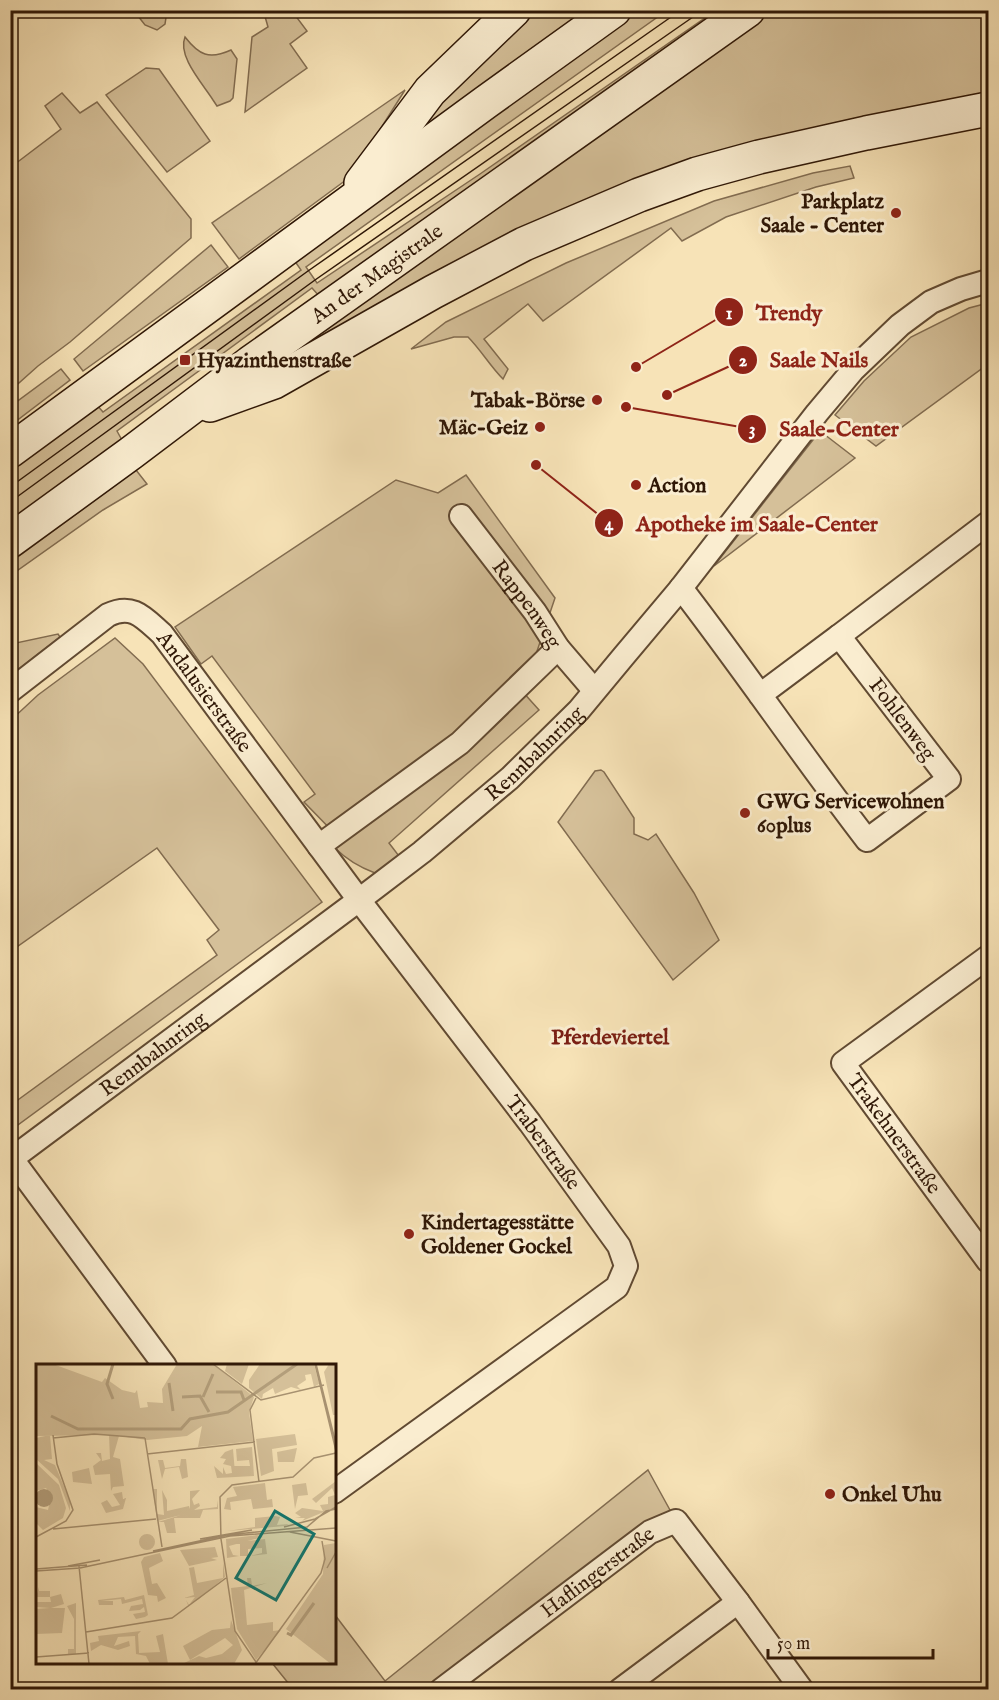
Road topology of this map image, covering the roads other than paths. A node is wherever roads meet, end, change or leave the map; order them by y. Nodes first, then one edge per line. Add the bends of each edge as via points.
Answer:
1 (514, 10) edge
2 (614, 10) edge
3 (748, 10) edge
4 (988, 109) edge
5 (340, 211) junction
6 (988, 282) edge
7 (188, 410) junction
8 (10, 452) edge
9 (461, 516) dead end
10 (988, 524) edge
11 (10, 540) edge
12 (681, 588) junction
13 (839, 636) junction
14 (558, 648) junction
15 (594, 690) junction
16 (10, 691) edge
17 (760, 695) junction
18 (319, 846) junction
19 (359, 900) junction
20 (988, 957) edge
21 (11, 1159) edge
22 (988, 1260) edge
23 (164, 1364) edge
24 (336, 1491) edge
25 (738, 1602) junction
26 (441, 1689) edge
27 (620, 1689) edge
28 (802, 1689) edge

1 - 5 main road via 430,91
2 - 5 main road
3 - 7 main road, An der Magistrale
4 - 7 main road via 759,157 639,195 524,244 274,382 218,404
5 - 8 main road
6 - 12 street, Rennbahnring via 931,302 854,369
7 - 11 main road, An der Magistrale
9 - 14 street, Rappenweg
10 - 13 street
12 - 15 street, Rennbahnring
12 - 17 street, Fohlenweg
13 - 17 street
13 - 17 street, Fohlenweg via 949,779 867,840
14 - 15 street, Rappenweg
14 - 18 street via 460,743
15 - 19 street, Rennbahnring via 510,778
16 - 18 street, Andalusierstraße via 108,615 118,610 139,614 162,634
18 - 19 street, Andalusierstraße
19 - 21 street, Rennbahnring
19 - 24 street, Traberstraße via 536,1131 619,1246 626,1266 617,1287
20 - 22 street, Trakehnerstraße via 843,1063
21 - 23 street
25 - 26 street, Haflingerstraße via 676,1521 650,1532
25 - 27 street
25 - 28 street, Haflingerstraße

